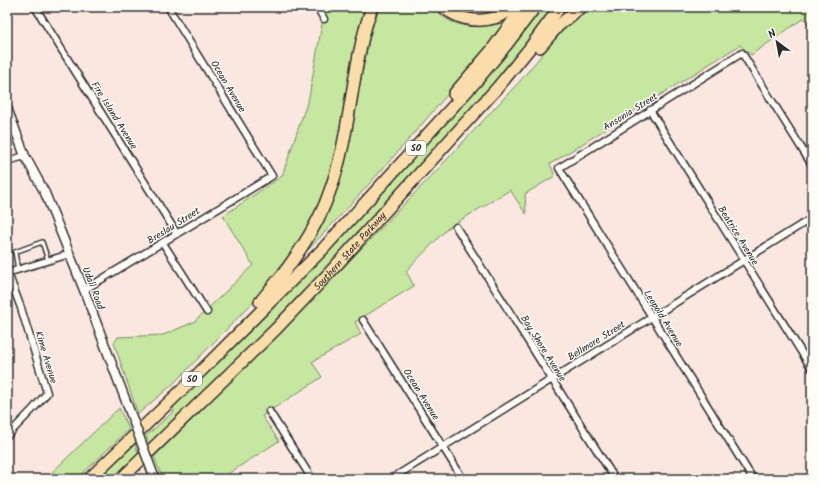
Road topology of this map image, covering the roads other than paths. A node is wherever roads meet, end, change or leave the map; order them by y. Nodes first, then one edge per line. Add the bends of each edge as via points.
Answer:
1 (35, 7) edge
2 (168, 7) edge
3 (317, 7) edge
4 (372, 7) edge
5 (443, 7) edge
6 (514, 7) edge
7 (523, 7) edge
8 (535, 7) edge
9 (560, 7) edge
10 (581, 7) edge
11 (324, 19) dead end
12 (490, 96) junction
13 (7, 108) edge
14 (650, 110) junction
15 (25, 156) junction
16 (7, 161) edge
17 (812, 166) edge
18 (559, 168) joint
19 (272, 176) joint
20 (812, 218) edge
21 (456, 227) dead end
22 (177, 234) junction
23 (163, 243) junction
24 (70, 254) junction
25 (48, 260) junction
26 (744, 260) junction
27 (18, 270) junction
28 (8, 273) edge
29 (288, 282) junction
30 (84, 290) junction
31 (207, 312) dead end
32 (651, 317) junction
33 (363, 320) dead end
34 (236, 335) junction
35 (812, 369) edge
36 (552, 378) junction
37 (269, 411) dead end
38 (7, 436) edge
39 (443, 446) junction
40 (89, 479) edge
41 (121, 479) edge
42 (155, 479) edge
43 (312, 479) edge
44 (390, 479) edge
45 (463, 479) edge
46 (615, 479) edge
47 (753, 479) edge

1 - 22 street, Fire Island Avenue
2 - 19 street, Ocean Avenue
3 - 11 street
4 - 34 highway via 361,46 340,158 326,203 296,256
5 - 6 highway via 459,17 480,20 497,17
7 - 29 highway, Southern State Parkway / SO via 477,68
8 - 29 highway, Southern State Parkway / SO via 458,101 323,249
9 - 12 highway, Southern State Parkway / SO via 530,49
10 - 12 highway via 553,31 526,64
12 - 41 highway, Southern State Parkway / SO via 276,329
13 - 15 street, Udall Road
14 - 17 street, Ansonia Street via 742,53
14 - 18 street, Ansonia Street
14 - 26 street, Beatrice Avenue
15 - 16 street
15 - 24 street, Udall Road via 45,193
18 - 32 street, Leopold Avenue
19 - 22 street, Breslau Street
20 - 26 street, Bellmore Street
21 - 36 street, Bay Shore Avenue
22 - 23 street, Breslau Street
23 - 30 street, Breslau Street
23 - 31 street
24 - 25 street
24 - 30 street, Udall Road
25 - 27 street
25 - 27 lane via 42,242 15,252
26 - 32 street, Bellmore Street
26 - 35 street, Beatrice Avenue
27 - 28 street
28 - 38 street, Kime Avenue via 47,393
29 - 34 highway, Southern State Parkway / SO
30 - 42 street, Udall Road, bridge
32 - 36 street, Bellmore Street
32 - 47 street, Leopold Avenue
33 - 39 street, Ocean Avenue
34 - 40 highway, Southern State Parkway / SO
36 - 39 street, Bellmore Street
36 - 46 street, Bay Shore Avenue
37 - 43 street
39 - 44 street, Bellmore Street
39 - 45 street, Ocean Avenue

